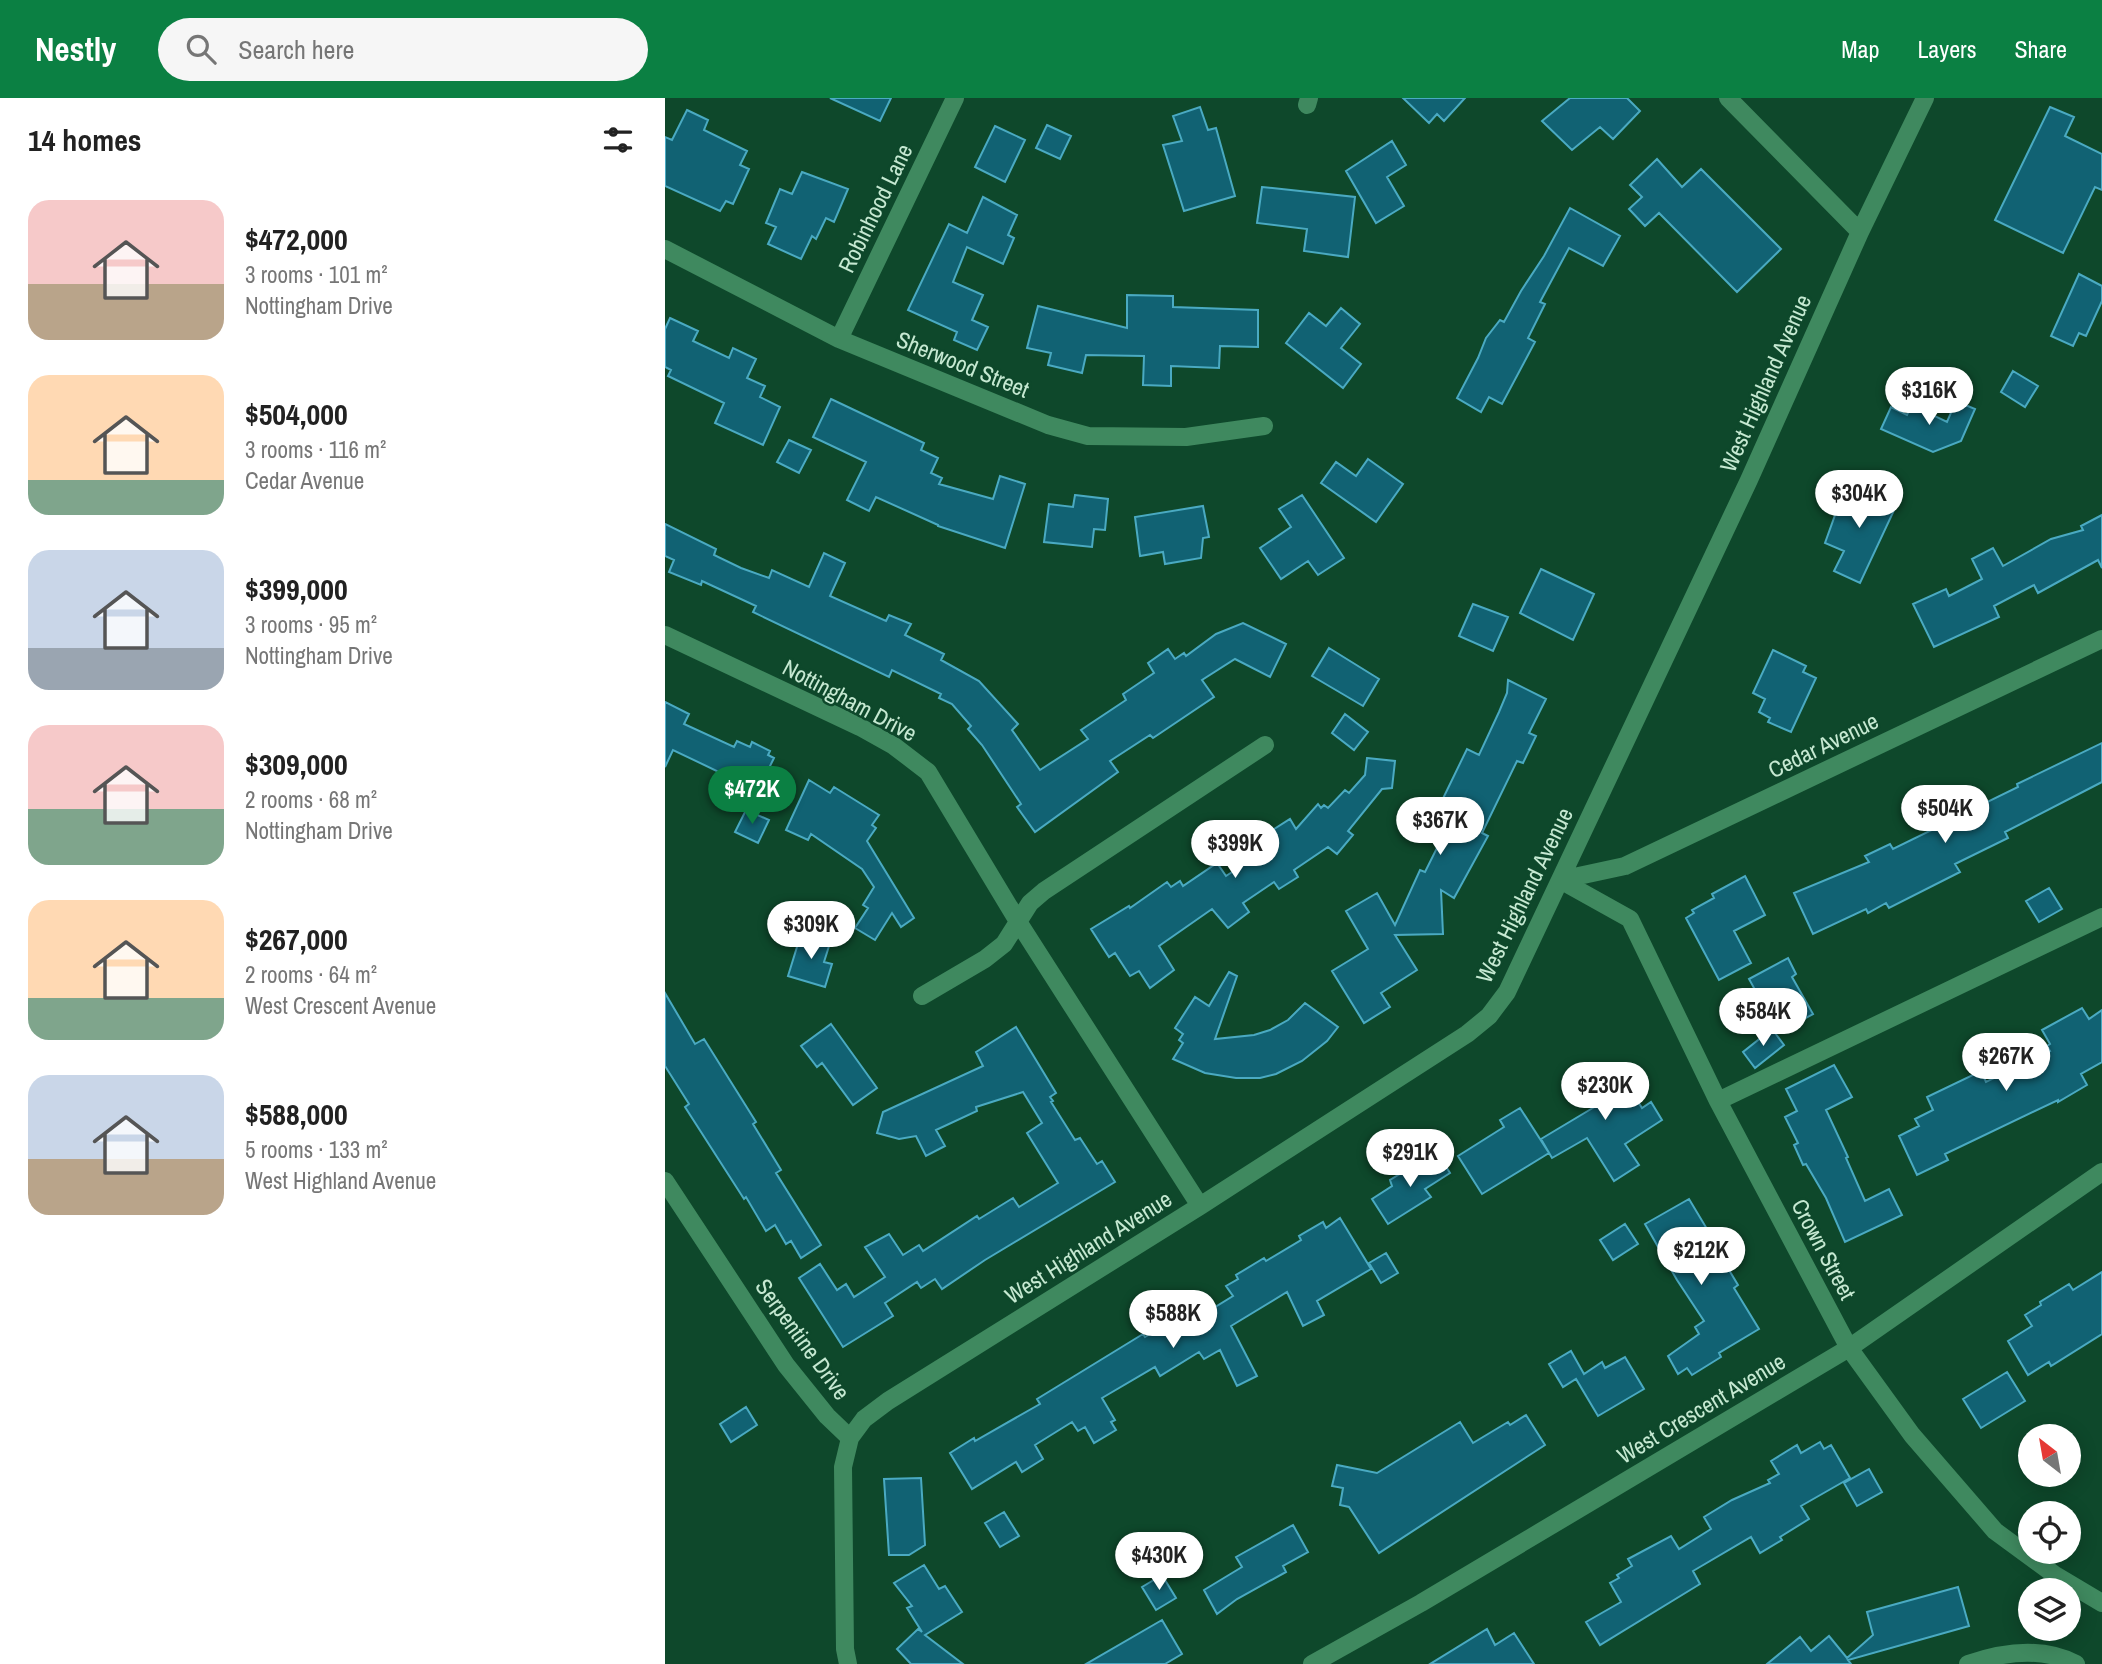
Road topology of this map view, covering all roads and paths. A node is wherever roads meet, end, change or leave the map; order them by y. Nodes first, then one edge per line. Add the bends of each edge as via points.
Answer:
1 (955, 98) edge
2 (1728, 98) edge
3 (1926, 98) edge
4 (1860, 232) junction
5 (665, 249) edge
6 (839, 339) junction
7 (1265, 426) dead end
8 (665, 635) edge
9 (2102, 639) edge
10 (1265, 745) dead end
11 (1560, 880) junction
12 (2102, 917) edge
13 (1019, 923) junction
14 (922, 996) dead end
15 (1718, 1101) junction
16 (2102, 1172) edge
17 (665, 1181) edge
18 (1200, 1206) junction
19 (1849, 1348) junction
20 (850, 1438) junction
21 (2102, 1603) edge
22 (848, 1664) edge
23 (1312, 1664) edge
24 (1968, 1664) edge
25 (2076, 1664) edge

1 - 6 street, Robinhood Lane
2 - 4 street
3 - 4 street, West Highland Avenue
4 - 11 street, West Highland Avenue
5 - 6 street, Sherwood Street
6 - 7 street, Sherwood Street via 1048,425 1088,436 1186,437
8 - 13 street, Nottingham Drive via 860,727 928,772
9 - 11 street, Cedar Avenue via 1625,866
10 - 13 street via 1044,891 1030,903
11 - 15 street, Crown Street via 1630,919
11 - 18 street, West Highland Avenue via 1507,992 1489,1016
12 - 15 street
13 - 14 street via 995,951
13 - 18 street, Nottingham Drive
15 - 19 street, Crown Street
16 - 19 street, West Crescent Avenue
17 - 20 street, Serpentine Drive via 786,1365
18 - 20 street, West Highland Avenue via 888,1401 864,1419
19 - 21 street, Crown Street via 1912,1435 1994,1531
19 - 23 street, West Crescent Avenue
20 - 22 street via 843,1467
24 - 25 street via 1994,1655 2032,1652

